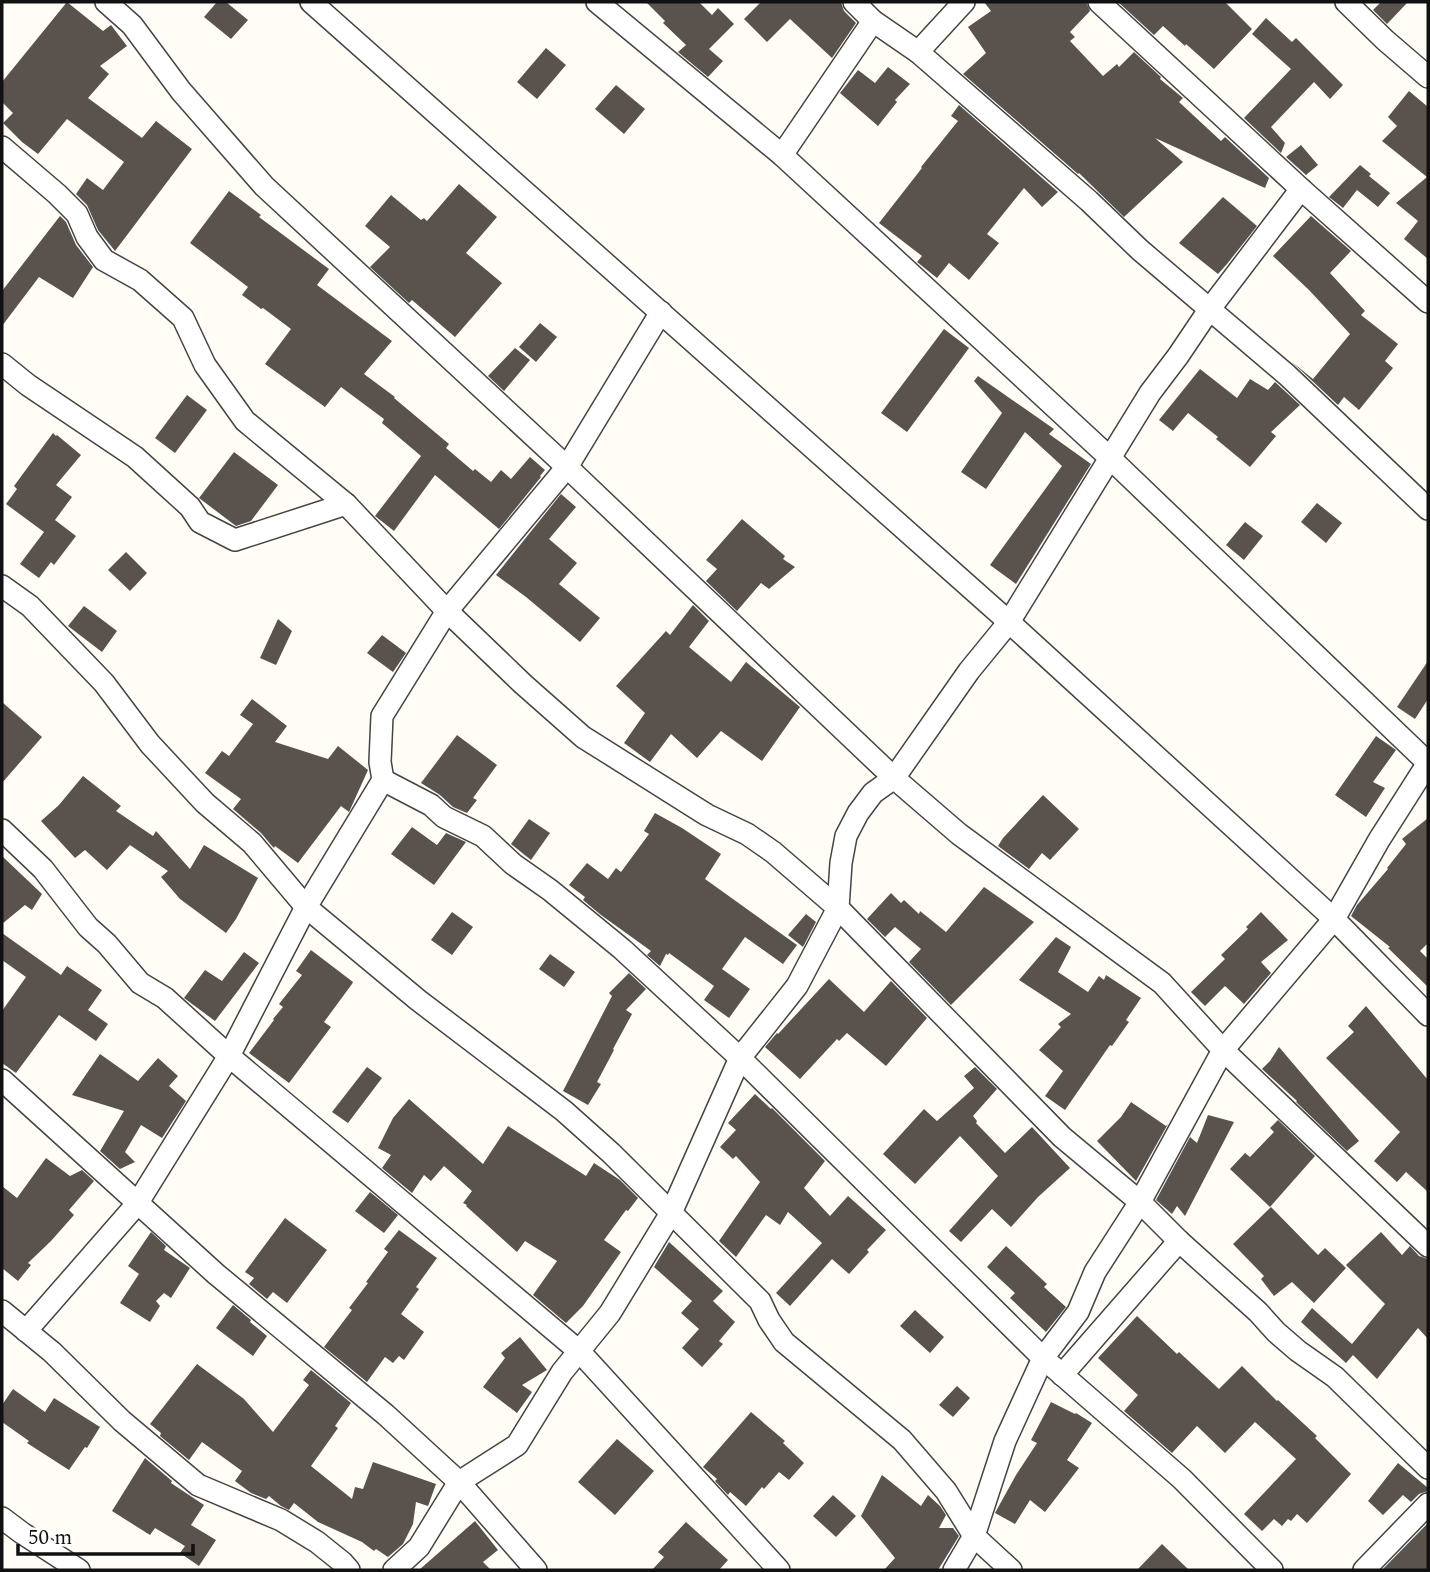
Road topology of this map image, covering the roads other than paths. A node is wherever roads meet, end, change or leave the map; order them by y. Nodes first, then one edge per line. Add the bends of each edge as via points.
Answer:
1 (106, 2) edge
2 (311, 2) edge
3 (597, 2) edge
4 (854, 2) edge
5 (964, 2) edge
6 (1099, 2) edge
7 (1346, 2) edge
8 (873, 21) junction
9 (918, 52) junction
10 (1428, 77) edge
11 (2, 147) edge
12 (782, 155) junction
13 (1301, 189) junction
14 (1428, 302) edge
15 (1209, 310) junction
16 (661, 312) junction
17 (2, 364) edge
18 (1110, 458) junction
19 (567, 467) junction
20 (346, 505) junction
21 (1428, 509) edge
22 (2, 586) edge
23 (447, 611) junction
24 (1009, 622) junction
25 (1428, 763) edge
26 (894, 779) junction
27 (383, 780) junction
28 (2, 830) edge
29 (306, 907) junction
30 (838, 908) junction
31 (1334, 919) junction
32 (1428, 1015) edge
33 (1223, 1050) junction
34 (229, 1056) junction
35 (740, 1058) junction
36 (2, 1080) edge
37 (1140, 1202) junction
38 (137, 1204) junction
39 (671, 1213) junction
40 (1180, 1241) junction
41 (1428, 1246) edge
42 (2, 1311) edge
43 (26, 1331) junction
44 (580, 1352) junction
45 (1043, 1358) junction
46 (1062, 1375) junction
47 (1428, 1468) edge
48 (459, 1482) junction
49 (1428, 1504) edge
50 (2, 1518) edge
51 (974, 1536) junction
52 (79, 1570) edge
53 (349, 1570) edge
54 (394, 1570) edge
55 (536, 1570) edge
56 (779, 1570) edge
57 (954, 1570) edge
58 (1012, 1570) edge
59 (1272, 1570) edge
60 (1364, 1570) edge

1 - 19 street via 132,25 181,91 264,186
2 - 16 street
3 - 12 street
4 - 8 street
5 - 9 street
6 - 13 street
7 - 10 street
8 - 9 street
8 - 12 street
9 - 15 street
11 - 20 street via 77,214 104,260 140,280 183,318 205,366 246,421
12 - 18 street
13 - 14 street
13 - 15 street
15 - 18 street
15 - 21 street via 1287,375
16 - 19 street
16 - 24 street
17 - 20 street via 135,457 190,507 200,522 235,540
18 - 24 street
18 - 25 street
19 - 23 street
19 - 26 street
20 - 23 street
22 - 29 street via 30,606 104,683 150,744 205,803 252,843
23 - 27 street via 382,716
23 - 30 street via 583,737 707,815 747,834
24 - 26 street
24 - 31 street
25 - 31 street
26 - 30 street via 873,793 846,836
26 - 33 street via 959,834 1162,983
27 - 29 street
27 - 35 street via 483,836 622,949
28 - 34 street via 43,869 140,983 165,998
29 - 34 street
29 - 39 street via 564,1111
30 - 35 street via 797,986
30 - 37 street via 1062,1136
31 - 32 street
31 - 33 street
33 - 37 street
33 - 41 street
34 - 38 street
34 - 44 street
35 - 39 street
35 - 45 street
36 - 38 street
37 - 40 street
37 - 45 street via 1095,1272 1077,1311
38 - 43 street
38 - 48 street
39 - 44 street via 610,1313
39 - 51 street via 760,1301 784,1342 902,1440 946,1491
40 - 46 street
40 - 47 street via 1276,1332 1335,1377
42 - 43 street
43 - 53 street via 198,1485 281,1520 317,1542
44 - 48 street via 562,1372 517,1445
44 - 56 street
45 - 46 street
45 - 51 street via 1005,1441
46 - 59 street via 1182,1479
48 - 54 street via 419,1547
48 - 55 street
49 - 60 street
50 - 52 street
51 - 57 street
51 - 58 street

